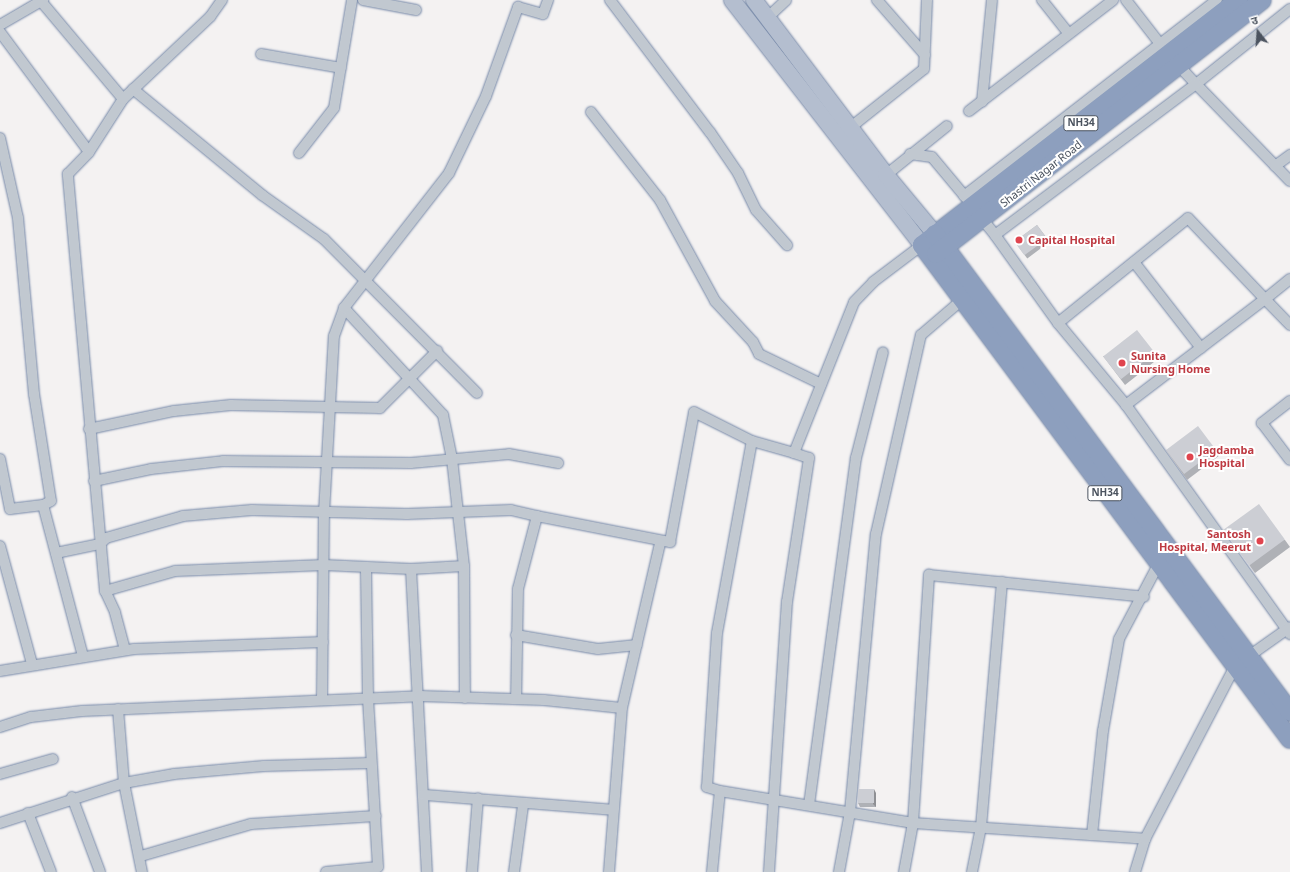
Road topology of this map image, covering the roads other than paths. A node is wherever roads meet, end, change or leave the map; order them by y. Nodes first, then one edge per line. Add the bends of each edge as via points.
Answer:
1 (222, 0) edge
2 (352, 0) edge
3 (363, 0) edge
4 (548, 0) edge
5 (610, 0) edge
6 (732, 0) edge
7 (754, 0) edge
8 (786, 0) edge
9 (877, 0) edge
10 (927, 0) edge
11 (992, 0) edge
12 (1042, 0) edge
13 (1113, 0) edge
14 (1126, 0) edge
15 (1217, 0) edge
16 (1238, 0) edge
17 (1262, 0) edge
18 (41, 1) edge
19 (1290, 9) edge
20 (416, 10) dead end
21 (767, 18) junction
22 (0, 26) edge
23 (0, 32) edge
24 (1069, 34) junction
25 (261, 54) dead end
26 (925, 55) junction
27 (1170, 56) junction
28 (341, 68) junction
29 (1196, 84) junction
30 (133, 89) junction
31 (122, 99) junction
32 (982, 102) junction
33 (969, 111) dead end
34 (591, 112) dead end
35 (947, 126) dead end
36 (851, 127) junction
37 (0, 138) edge
38 (2, 151) edge
39 (89, 152) junction
40 (299, 152) dead end
41 (910, 154) junction
42 (1290, 155) edge
43 (1275, 166) junction
44 (886, 175) junction
45 (1290, 181) edge
46 (968, 200) junction
47 (983, 220) junction
48 (995, 235) junction
49 (787, 245) dead end
50 (933, 246) junction
51 (1134, 262) junction
52 (1290, 279) edge
53 (366, 280) junction
54 (963, 299) junction
55 (1265, 299) junction
56 (344, 308) junction
57 (1058, 324) junction
58 (1290, 325) edge
59 (1201, 348) junction
60 (437, 351) junction
61 (883, 352) dead end
62 (1034, 364) junction
63 (1018, 374) junction
64 (411, 379) junction
65 (822, 384) junction
66 (477, 393) dead end
67 (1290, 401) edge
68 (1126, 405) junction
69 (330, 409) junction
70 (89, 429) junction
71 (1082, 429) junction
72 (1067, 441) junction
73 (752, 442) junction
74 (794, 453) junction
75 (0, 459) edge
76 (452, 459) junction
77 (1290, 460) edge
78 (327, 461) junction
79 (558, 463) dead end
80 (94, 481) junction
81 (1128, 492) junction
82 (1113, 503) junction
83 (43, 504) junction
84 (459, 511) junction
85 (324, 513) junction
86 (537, 516) junction
87 (660, 543) junction
88 (100, 544) junction
89 (0, 546) edge
90 (56, 552) junction
91 (324, 564) junction
92 (464, 566) junction
93 (1158, 566) junction
94 (366, 567) junction
95 (411, 569) junction
96 (1002, 582) junction
97 (105, 591) junction
98 (1144, 597) junction
99 (1289, 630) edge
100 (516, 635) junction
101 (323, 642) junction
102 (637, 645) junction
103 (125, 650) junction
104 (83, 656) junction
105 (1242, 660) junction
106 (32, 664) junction
107 (0, 671) edge
108 (420, 696) junction
109 (368, 698) junction
110 (465, 698) junction
111 (516, 699) junction
112 (322, 700) junction
113 (622, 708) junction
114 (118, 709) junction
115 (1290, 712) edge
116 (0, 727) edge
117 (1290, 739) edge
118 (53, 759) dead end
119 (371, 764) junction
120 (0, 774) edge
121 (124, 782) junction
122 (720, 791) junction
123 (424, 795) junction
124 (72, 798) junction
125 (478, 798) junction
126 (774, 800) junction
127 (523, 805) junction
128 (809, 806) junction
129 (613, 810) junction
130 (850, 812) junction
131 (28, 813) junction
132 (376, 816) junction
133 (0, 823) edge
134 (913, 823) junction
135 (981, 827) junction
136 (1092, 835) junction
137 (1145, 839) junction
138 (142, 856) junction
139 (51, 872) edge
140 (100, 872) edge
141 (142, 872) edge
142 (326, 872) edge
143 (427, 872) edge
144 (472, 872) edge
145 (514, 872) edge
146 (609, 872) edge
147 (712, 872) edge
148 (769, 872) edge
149 (839, 872) edge
150 (904, 872) edge
151 (972, 872) edge
152 (1135, 872) edge

1 - 30 street via 210,17
2 - 28 street
3 - 20 street
4 - 53 street via 543,14 518,7 486,96 449,173
5 - 49 street via 714,138 738,173 756,210
6 - 50 main road via 871,184
7 - 21 main road
8 - 21 street
9 - 26 street
10 - 26 street
11 - 32 street
12 - 24 street
13 - 24 street
14 - 27 street
15 - 27 street
16 - 27 highway, NH34
17 - 27 highway, Shastri Nagar Road / NH34
18 - 22 street
18 - 31 street
19 - 29 street
21 - 36 main road
23 - 39 street
24 - 32 street
25 - 28 street
26 - 36 street via 924,69
27 - 29 street
27 - 46 highway, NH34
27 - 47 highway, Shastri Nagar Road / NH34
28 - 40 street via 334,108
29 - 43 street
29 - 48 street
30 - 31 street
30 - 53 street via 262,195 324,239
31 - 39 street
32 - 33 street
34 - 65 street via 660,200 715,301 753,342 759,354
35 - 41 street
36 - 44 main road
37 - 38 street
38 - 83 street via 18,218 34,394 51,501
39 - 70 street via 68,174
41 - 44 street
41 - 46 street via 932,158
42 - 43 street
43 - 45 street
44 - 50 main road
46 - 47 highway
46 - 50 highway, NH34
47 - 48 street
47 - 50 highway, Shastri Nagar Road / NH34
48 - 57 street
50 - 54 highway, NH34 / NH34
50 - 62 highway, NH34
50 - 65 street via 873,282 854,302
51 - 55 street via 1188,218
51 - 57 street
51 - 59 street
52 - 55 street
53 - 56 street
53 - 60 street
54 - 63 highway, NH34 / NH34
54 - 130 street via 921,335 876,534
55 - 58 street
55 - 59 street
56 - 64 street
56 - 69 street via 334,336
57 - 68 street
59 - 68 street
60 - 64 street
60 - 66 street
61 - 128 street via 856,458
62 - 63 highway
62 - 71 highway, NH34
63 - 72 highway, NH34 / NH34
64 - 69 street via 380,408
64 - 76 street via 443,415
65 - 74 street
67 - 77 street via 1262,423
68 - 99 street
69 - 70 street via 231,406 174,411
69 - 78 street
70 - 80 street
71 - 72 highway
71 - 81 highway, NH34
72 - 82 highway, NH34 / NH34
73 - 74 street
73 - 87 street via 694,412 670,542
73 - 122 street via 717,633 707,787
74 - 126 street via 809,458 788,602
75 - 83 street via 10,510
76 - 78 street via 411,463
76 - 79 street via 509,454
76 - 84 street
78 - 80 street via 224,461 151,469
78 - 85 street
80 - 88 street
81 - 82 highway
81 - 105 highway, NH34
82 - 93 highway, NH34 / NH34
83 - 90 street
84 - 85 street
84 - 86 street via 511,510
84 - 92 street
85 - 88 street via 252,510 183,516 106,538
85 - 91 street
86 - 87 street
86 - 100 street via 518,589
87 - 102 street
88 - 90 street
88 - 97 street
89 - 106 street
90 - 104 street
91 - 94 street
91 - 97 street via 175,571
91 - 101 street
92 - 95 street
92 - 110 street
93 - 98 street
93 - 105 highway, NH34 / NH34
94 - 95 street
94 - 109 street
95 - 108 street
96 - 98 street
96 - 134 street via 929,575
96 - 135 street
97 - 103 street via 116,612
98 - 136 street via 1119,639 1103,731
99 - 105 street
100 - 102 street via 598,648
100 - 111 street
101 - 103 street
101 - 112 street
102 - 113 street
103 - 104 street
104 - 106 street
105 - 115 highway, NH34
105 - 117 highway, NH34 / NH34
105 - 137 street
106 - 107 street
108 - 109 street
108 - 110 street
108 - 123 street
109 - 112 street
109 - 119 street
110 - 111 street
111 - 113 street
112 - 114 street
113 - 129 street
114 - 116 street via 31,717
114 - 121 street
118 - 120 street
119 - 121 street via 264,766 174,774
119 - 132 street
121 - 124 street
121 - 138 street
122 - 126 street
122 - 147 street
123 - 125 street
123 - 143 street
124 - 131 street
124 - 140 street
125 - 127 street
125 - 144 street
126 - 128 street
126 - 148 street
127 - 129 street
127 - 145 street
128 - 130 street
129 - 146 street
130 - 134 street
130 - 149 street
131 - 133 street
131 - 139 street
132 - 138 street via 251,824
132 - 142 street via 378,867
134 - 135 street
134 - 150 street
135 - 136 street
135 - 151 street
136 - 137 street
137 - 152 street
138 - 141 street

